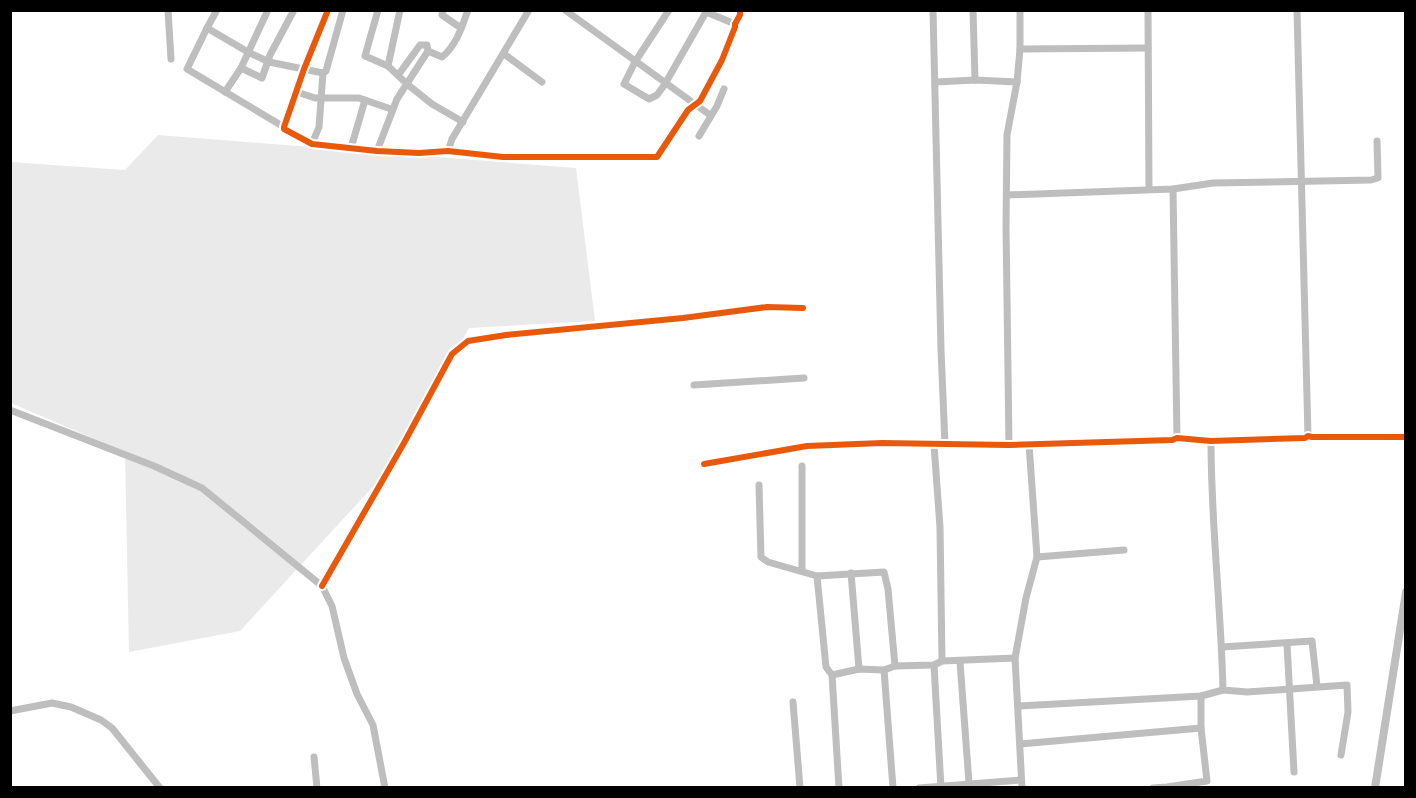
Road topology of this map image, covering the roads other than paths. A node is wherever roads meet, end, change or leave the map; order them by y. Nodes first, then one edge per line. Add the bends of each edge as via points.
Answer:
1 (168, 10) edge
2 (217, 10) edge
3 (294, 10) edge
4 (328, 10) edge
5 (343, 10) edge
6 (378, 10) edge
7 (400, 10) edge
8 (443, 10) edge
9 (468, 10) edge
10 (529, 10) edge
11 (669, 10) edge
12 (740, 10) edge
13 (933, 10) edge
14 (973, 10) edge
15 (1020, 10) edge
16 (1148, 10) edge
17 (1297, 10) edge
18 (567, 11) edge
19 (267, 12) dead end
20 (735, 24) junction
21 (207, 28) junction
22 (461, 28) junction
23 (1148, 48) junction
24 (1020, 49) junction
25 (428, 51) junction
26 (248, 52) junction
27 (504, 54) junction
28 (171, 59) dead end
29 (269, 62) junction
30 (635, 62) junction
31 (388, 66) junction
32 (241, 68) junction
33 (304, 69) junction
34 (323, 73) junction
35 (399, 74) junction
36 (975, 80) junction
37 (542, 82) dead end
38 (936, 82) junction
39 (1017, 82) junction
40 (407, 84) junction
41 (665, 84) junction
42 (724, 89) dead end
43 (297, 92) junction
44 (225, 93) junction
45 (322, 98) junction
46 (365, 100) junction
47 (694, 105) junction
48 (391, 110) junction
49 (710, 115) junction
50 (463, 122) junction
51 (284, 127) junction
52 (699, 136) dead end
53 (1377, 141) dead end
54 (312, 144) junction
55 (351, 148) junction
56 (377, 151) junction
57 (448, 151) junction
58 (1302, 180) junction
59 (1149, 189) junction
60 (1173, 189) junction
61 (1007, 195) junction
62 (803, 308) dead end
63 (804, 378) dead end
64 (694, 385) dead end
65 (10, 410) edge
66 (1308, 436) junction
67 (1406, 437) edge
68 (1177, 438) junction
69 (1211, 441) junction
70 (1029, 444) junction
71 (934, 445) junction
72 (945, 445) junction
73 (1009, 445) junction
74 (704, 464) dead end
75 (802, 466) dead end
76 (759, 485) dead end
77 (1124, 550) dead end
78 (1037, 557) junction
79 (802, 571) junction
80 (851, 573) junction
81 (817, 576) junction
82 (322, 586) junction
83 (1406, 591) edge
84 (1287, 644) junction
85 (1222, 647) junction
86 (1015, 658) junction
87 (942, 661) junction
88 (960, 662) junction
89 (934, 665) junction
90 (895, 666) junction
91 (859, 669) junction
92 (884, 670) junction
93 (832, 675) junction
94 (1317, 686) junction
95 (1290, 689) junction
96 (1223, 690) junction
97 (1201, 696) junction
98 (793, 702) dead end
99 (1019, 706) junction
100 (10, 711) edge
101 (1201, 728) junction
102 (1020, 744) junction
103 (1341, 755) dead end
104 (314, 757) dead end
105 (1294, 772) dead end
106 (969, 783) junction
107 (1021, 784) edge
108 (941, 787) edge
109 (160, 788) edge
110 (316, 788) edge
111 (385, 788) edge
112 (800, 788) edge
113 (839, 788) edge
114 (893, 788) edge
115 (919, 788) edge
116 (1154, 788) edge
117 (1375, 788) edge

1 - 28 street
2 - 21 street
3 - 29 street
4 - 33 street
5 - 34 street
6 - 31 street via 365,56
7 - 31 street
8 - 22 street via 442,15
9 - 22 street
10 - 27 street
11 - 30 street
12 - 20 street
13 - 38 street
14 - 36 street
15 - 24 street
16 - 23 street
17 - 58 street
18 - 30 street
19 - 26 street
20 - 41 street via 706,12
20 - 47 street via 722,60
21 - 26 street
21 - 44 street via 187,69
22 - 25 street via 442,57
23 - 24 street
23 - 59 street
24 - 39 street
25 - 35 street via 427,45 420,45
25 - 40 street
26 - 29 street
26 - 32 street
27 - 37 street
27 - 50 street
29 - 32 street via 262,78
29 - 33 street
30 - 41 street
30 - 41 street via 624,84 649,99
31 - 35 street
32 - 44 street
33 - 34 street
33 - 43 street
34 - 45 street
35 - 40 street
36 - 38 street
36 - 39 street
38 - 72 street
39 - 61 street via 1007,135
40 - 48 street
40 - 50 street
41 - 47 street
42 - 49 street
43 - 45 street
43 - 51 street
44 - 51 street
45 - 46 street
45 - 54 street via 319,127
46 - 48 street
46 - 55 street
47 - 49 street
47 - 57 street via 657,157 502,157
48 - 56 street
49 - 52 street
50 - 57 street
51 - 54 street
53 - 58 street via 1378,178
54 - 55 street
55 - 56 street
56 - 57 street
58 - 60 street via 1213,183
58 - 66 street
59 - 60 street
59 - 61 street
60 - 68 street
61 - 73 street
62 - 82 street via 767,307 468,341 452,354
63 - 64 street
65 - 82 street via 202,488
66 - 67 street
66 - 69 street
68 - 69 street
68 - 70 street
69 - 85 street
70 - 73 street
70 - 78 street
71 - 72 street
71 - 74 street via 807,446
71 - 87 street
72 - 73 street
75 - 79 street
76 - 79 street via 761,557
77 - 78 street
78 - 86 street
79 - 81 street
80 - 81 street
80 - 90 street via 886,574
80 - 91 street
81 - 93 street via 826,668
82 - 111 street via 332,606 357,694 373,725
83 - 117 street
84 - 85 street
84 - 94 street via 1312,641
84 - 95 street
85 - 96 street
86 - 88 street
86 - 99 street
87 - 88 street
87 - 89 street
88 - 106 street
89 - 90 street
89 - 108 street
90 - 92 street
91 - 92 street
91 - 93 street
92 - 114 street
93 - 113 street
94 - 95 street
94 - 103 street via 1347,685 1348,712
95 - 96 street
95 - 105 street
96 - 97 street
97 - 99 street
97 - 101 street
98 - 112 street
99 - 102 street
100 - 109 street via 52,703 101,720 112,728
101 - 102 street
101 - 116 street via 1207,781
102 - 107 street
104 - 110 street
106 - 107 street
106 - 108 street
108 - 115 street

